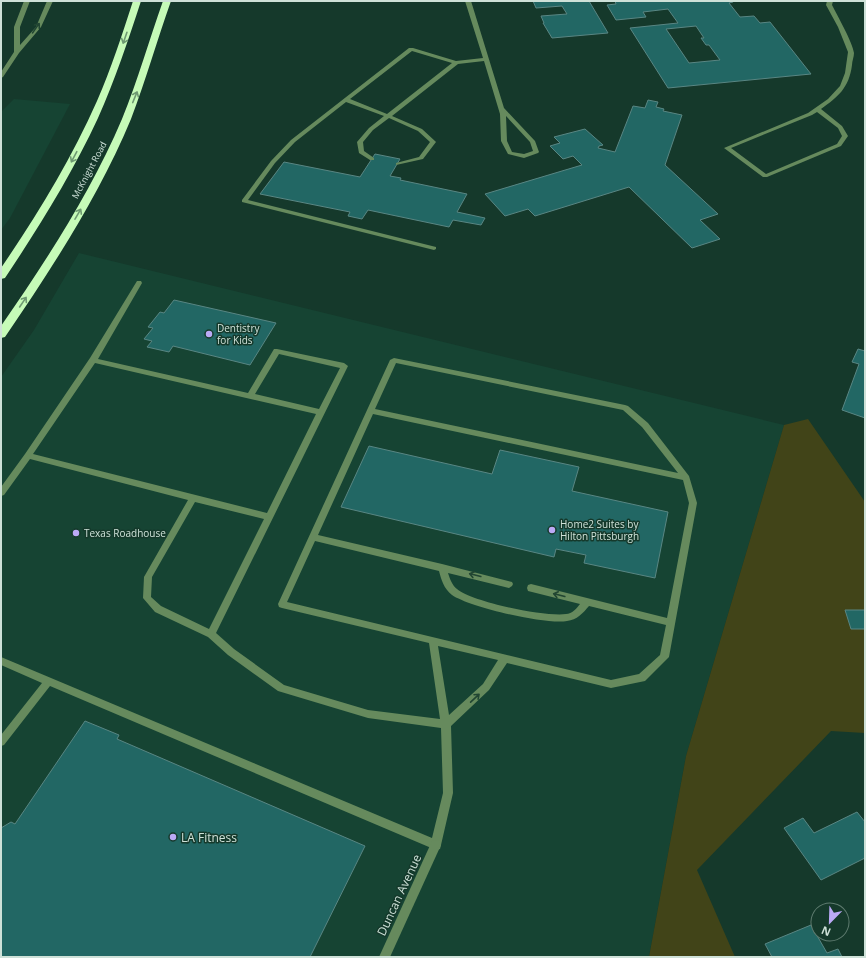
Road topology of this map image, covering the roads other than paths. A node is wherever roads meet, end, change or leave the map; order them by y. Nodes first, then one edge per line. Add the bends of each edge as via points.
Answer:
1 (27, 1) edge
2 (50, 1) edge
3 (137, 1) edge
4 (167, 1) edge
5 (468, 1) edge
6 (830, 1) edge
7 (16, 52) junction
8 (486, 59) junction
9 (456, 63) junction
10 (1, 76) edge
11 (346, 100) junction
12 (501, 108) junction
13 (817, 109) junction
14 (388, 116) junction
15 (372, 159) dead end
16 (398, 164) dead end
17 (434, 248) dead end
18 (1, 276) edge
19 (139, 283) dead end
20 (1, 334) edge
21 (93, 360) junction
22 (250, 396) junction
23 (370, 411) junction
24 (321, 412) junction
25 (28, 456) junction
26 (686, 478) junction
27 (1, 493) edge
28 (193, 498) junction
29 (269, 517) junction
30 (312, 537) junction
31 (442, 567) junction
32 (509, 584) dead end
33 (531, 588) dead end
34 (587, 602) junction
35 (670, 622) junction
36 (211, 634) junction
37 (433, 642) junction
38 (504, 659) junction
39 (1, 661) edge
40 (49, 681) junction
41 (446, 724) junction
42 (1, 742) edge
43 (436, 845) junction
44 (384, 957) edge

1 - 7 street via 17,27
7 -> 2 street via 38,27
3 -> 18 highway, McKnight Road via 114,70 86,133 48,203
20 -> 4 highway, McKnight Road via 58,248 106,162 145,70
5 - 8 street
6 - 13 street via 829,5 851,52 848,73 842,87
7 - 10 street
8 - 9 street
8 - 12 street
9 - 11 street via 411,49
9 - 14 street
11 - 14 street
11 - 17 street via 293,141 273,162 244,201
12 - 12 street via 504,115 504,145 510,153 524,156 536,152 533,142
13 - 13 street via 810,114 727,148 765,176 838,145 845,136 840,127
14 - 15 street via 371,129 360,142 361,152
14 - 16 street via 420,130 433,142 421,158
19 - 21 street
21 - 22 street
21 - 25 street
22 - 24 street
22 - 24 street via 277,351 344,366
23 - 26 street
23 - 26 street via 394,360 625,408 645,425
23 - 30 street
24 - 29 street
25 - 27 street
25 - 28 street
26 - 35 street via 693,503
28 - 29 street
28 - 36 street via 148,577 147,598 158,609
29 - 36 street
30 - 31 street
30 - 37 street via 282,604
32 -> 31 street
31 - 34 street via 448,585 456,593 470,600 547,619 567,618 583,608
34 -> 33 street
34 - 35 street
35 - 38 street via 664,657 642,678 611,684
36 - 41 street via 231,652 281,688 368,714
37 - 38 street
37 - 41 street, Duncan Avenue
41 -> 38 street via 486,687
39 - 40 street
40 - 42 street
40 - 43 street
41 - 43 street, Duncan Avenue via 448,792
43 - 44 street, Duncan Avenue

